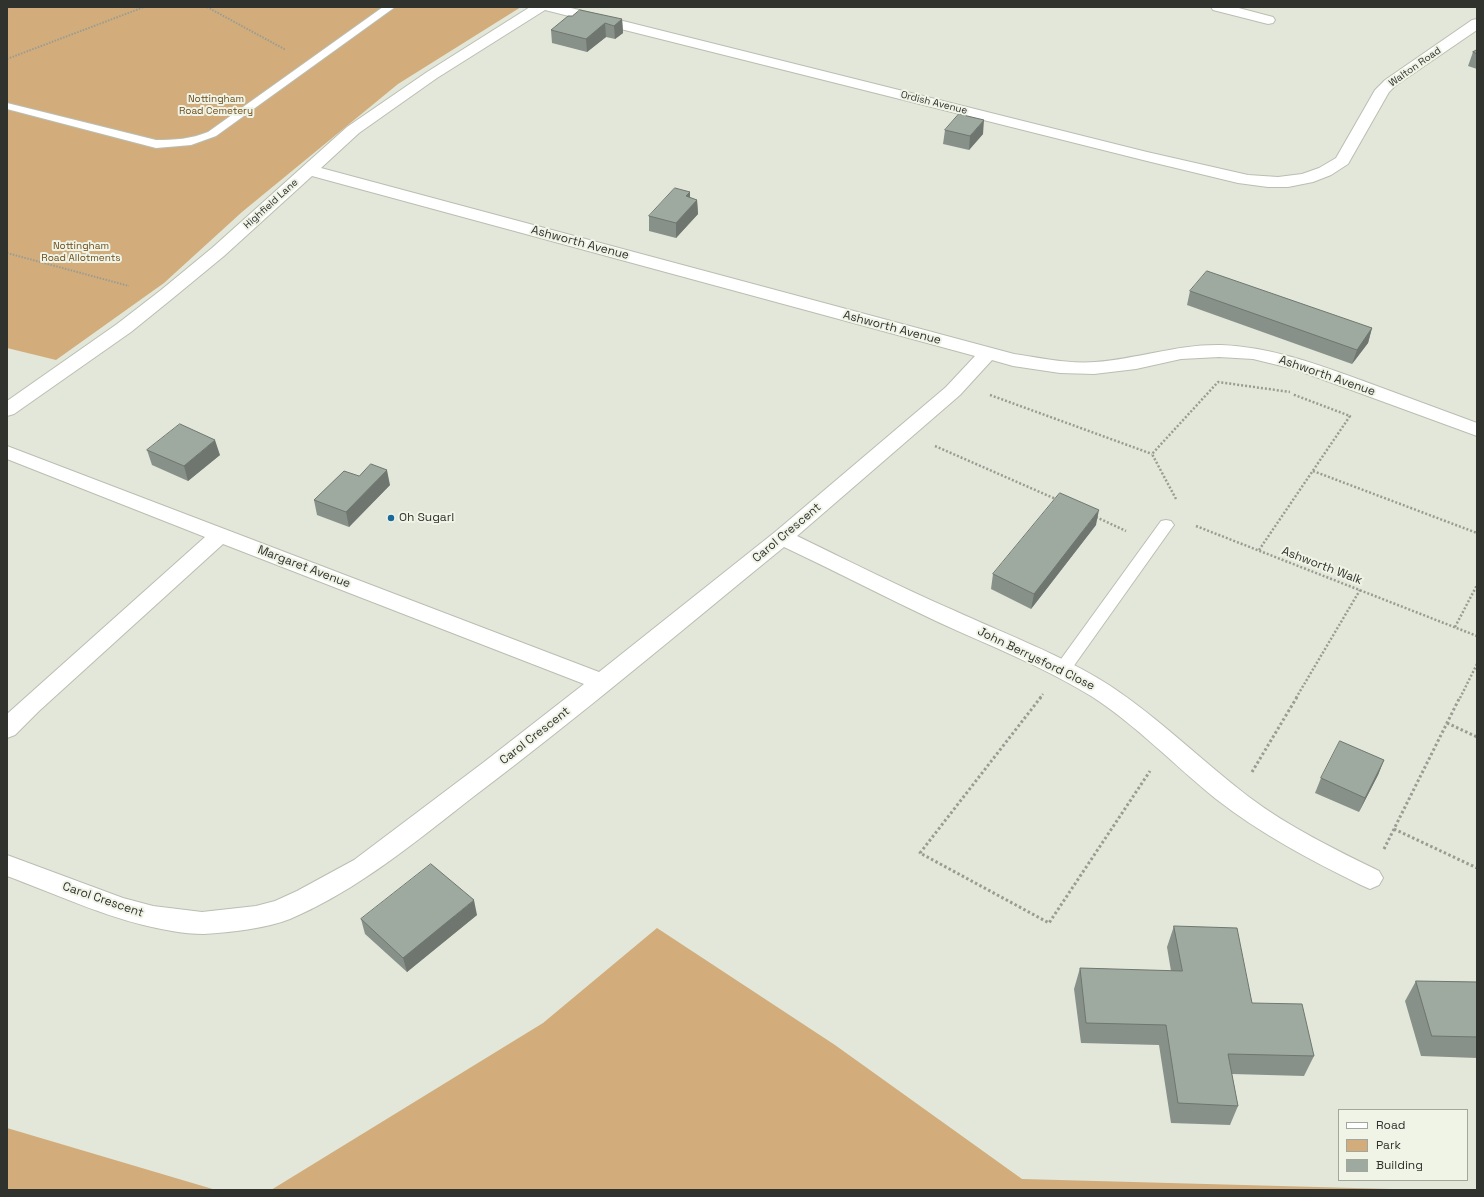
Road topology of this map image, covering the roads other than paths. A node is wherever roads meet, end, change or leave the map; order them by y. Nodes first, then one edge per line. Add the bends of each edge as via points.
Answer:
1 (390, 7) edge
2 (540, 7) edge
3 (550, 7) edge
4 (1218, 7) edge
5 (1268, 20) dead end
6 (1477, 23) edge
7 (7, 106) edge
8 (309, 170) junction
9 (1320, 174) joint
10 (988, 353) junction
11 (7, 410) edge
12 (1477, 430) edge
13 (7, 452) edge
14 (1166, 525) road end
15 (220, 535) junction
16 (782, 537) junction
17 (1062, 670) junction
18 (602, 682) junction
19 (7, 729) edge
20 (7, 865) edge
21 (1370, 878) road end

1 - 7 lane via 199,141 156,144
2 - 8 street, Highfield Lane via 394,101 353,130
3 - 9 street, Ordish Avenue via 1242,179 1283,182
4 - 5 street
6 - 9 street, Walton Road via 1390,83 1377,99 1342,161
8 - 10 street, Ashworth Avenue
8 - 11 street, Highfield Lane via 167,294 124,328
10 - 12 street, Ashworth Avenue via 1038,364 1094,368 1136,363 1181,353 1233,352 1270,357 1315,370
10 - 16 street, Carol Crescent via 953,391
13 - 15 street, Margaret Avenue
14 - 17 lane
15 - 18 street, Margaret Avenue
15 - 19 street
16 - 17 street, John Berrysford Close
16 - 18 street, Carol Crescent
17 - 21 street, John Berrysford Close via 1113,700 1273,828
18 - 20 street, Carol Crescent via 493,769 363,867 280,911 256,917 202,923 153,917 120,908

